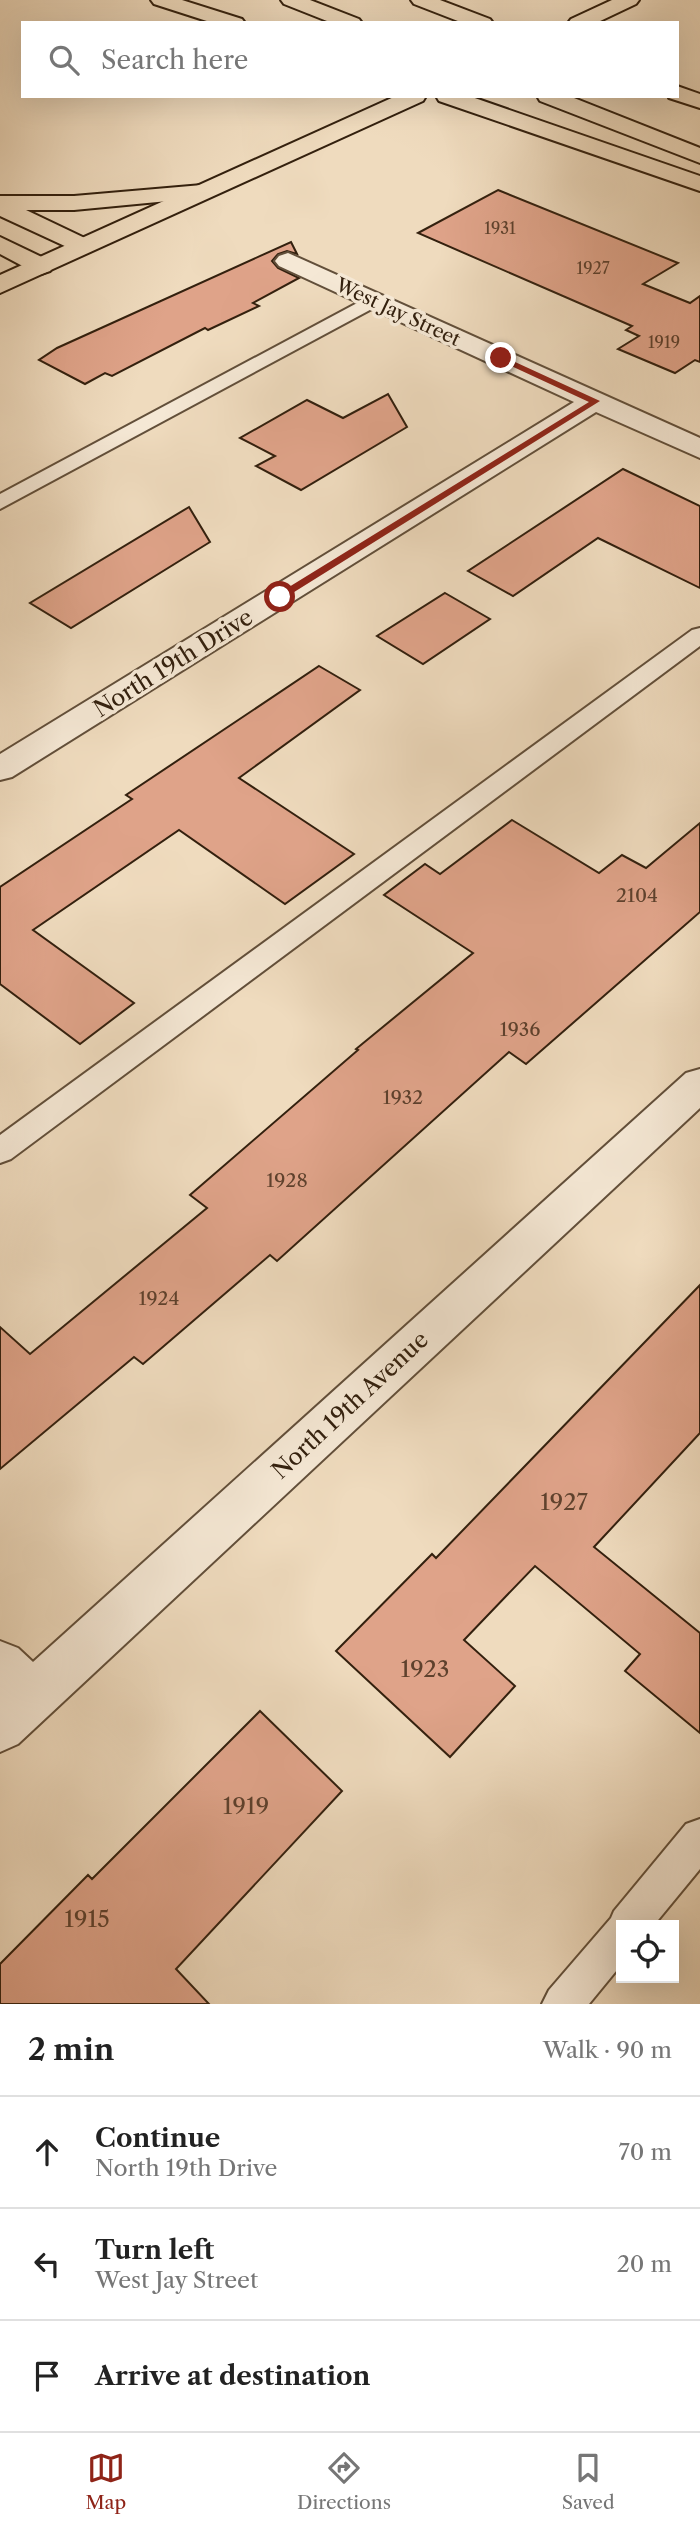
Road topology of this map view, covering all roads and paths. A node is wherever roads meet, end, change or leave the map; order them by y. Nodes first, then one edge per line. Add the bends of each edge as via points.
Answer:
1 (161, 0) edge
2 (190, 0) edge
3 (291, 0) edge
4 (421, 0) edge
5 (629, 0) edge
6 (229, 21) edge
7 (244, 21) edge
8 (347, 21) edge
9 (477, 21) edge
10 (582, 21) edge
11 (679, 94) edge
12 (411, 98) edge
13 (453, 98) edge
14 (558, 100) edge
15 (700, 101) edge
16 (700, 156) edge
17 (700, 184) edge
18 (202, 192) junction
19 (0, 205) edge
20 (0, 244) edge
21 (82, 246) junction
22 (288, 261) dead end
23 (41, 265) junction
24 (0, 285) edge
25 (374, 300) junction
26 (596, 401) junction
27 (700, 449) edge
28 (0, 503) edge
29 (700, 635) edge
30 (0, 769) edge
31 (700, 1083) edge
32 (0, 1151) edge
33 (11, 1696) edge
34 (700, 1838) edge
35 (632, 1920) edge
36 (616, 1940) edge
37 (563, 2004) edge

1 - 6 main road
2 - 7 main road
3 - 8 main road
4 - 9 main road
5 - 10 main road
11 - 15 main road
12 - 18 main road
13 - 17 main road
14 - 16 main road
18 - 19 main road
18 - 21 main road
19 - 21 main road
20 - 23 main road
21 - 23 main road
22 - 25 street, West Jay Street
23 - 24 main road
25 - 26 street, West Jay Street
25 - 28 lane
26 - 27 street, West Jay Street
26 - 30 street, North 19th Drive
29 - 32 lane
31 - 33 street, North 19th Avenue
34 - 35 lane
36 - 37 lane

